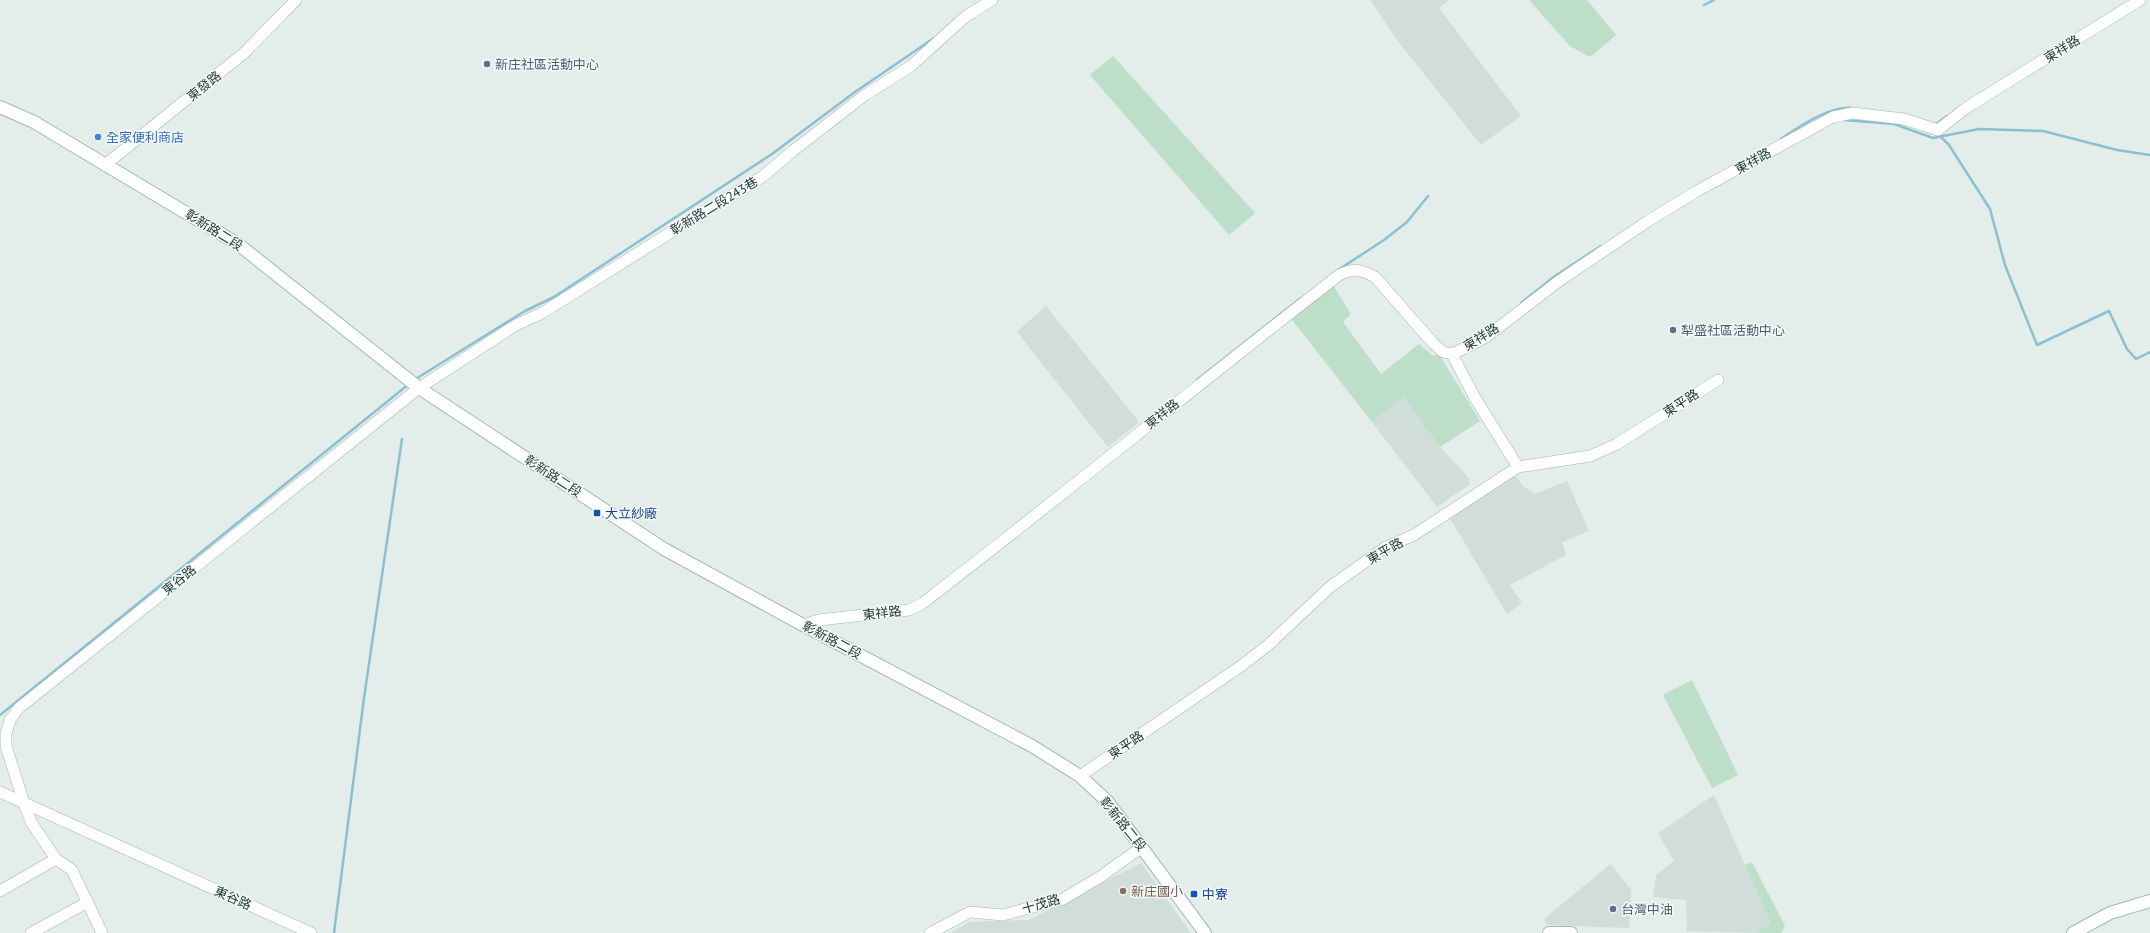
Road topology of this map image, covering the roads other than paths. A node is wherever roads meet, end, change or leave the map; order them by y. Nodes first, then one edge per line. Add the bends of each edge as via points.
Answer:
1 (296, 0) edge
2 (992, 0) edge
3 (2140, 0) edge
4 (0, 107) edge
5 (105, 165) junction
6 (1452, 354) junction
7 (1718, 380) dead end
8 (414, 384) junction
9 (1518, 467) junction
10 (803, 625) junction
11 (1080, 776) junction
12 (0, 792) edge
13 (24, 803) junction
14 (1142, 846) junction
15 (56, 859) junction
16 (0, 891) edge
17 (2150, 901) edge
18 (88, 902) junction
19 (31, 933) edge
20 (102, 933) edge
21 (311, 933) edge
22 (930, 933) edge
23 (1205, 933) edge
24 (1549, 933) edge
25 (1571, 933) edge
26 (2072, 933) edge

1 - 5 street, 東發路 via 244,53
2 - 8 street, 彰新路二段243巷 via 965,17 911,66 866,95 762,177 542,314 516,325
3 - 6 street, 東祥路 via 1966,108 1938,130 1904,119 1852,113 1833,116 1648,220 1559,281 1486,337
4 - 5 street, 彰新路二段 via 34,122
5 - 8 street, 彰新路二段 via 238,244
6 - 9 street via 1475,398
6 - 10 street, 東祥路 via 1443,352 1433,343 1375,277 1364,271 1351,269 1339,275 923,603 910,610 819,620
7 - 9 street, 東平路 via 1617,444 1590,456
8 - 10 street, 彰新路二段 via 664,549
8 - 13 street, 東谷路 via 19,708 8,727 6,746
9 - 11 street, 東平路 via 1414,535 1386,547 1330,587 1267,646 1241,666
10 - 11 street, 彰新路二段 via 1032,746
11 - 14 street, 彰新路二段 via 1108,802
12 - 13 street, 東谷路
13 - 15 street, 東谷路 via 32,822
13 - 21 street, 東谷路
14 - 22 street, 十茂路 via 1100,877 1063,899 1003,915 970,912
14 - 23 street, 彰新路二段
15 - 16 street
15 - 18 street, 東谷路 via 72,870
17 - 26 street via 2110,913
18 - 19 street
18 - 20 street, 東谷路
24 - 25 street

